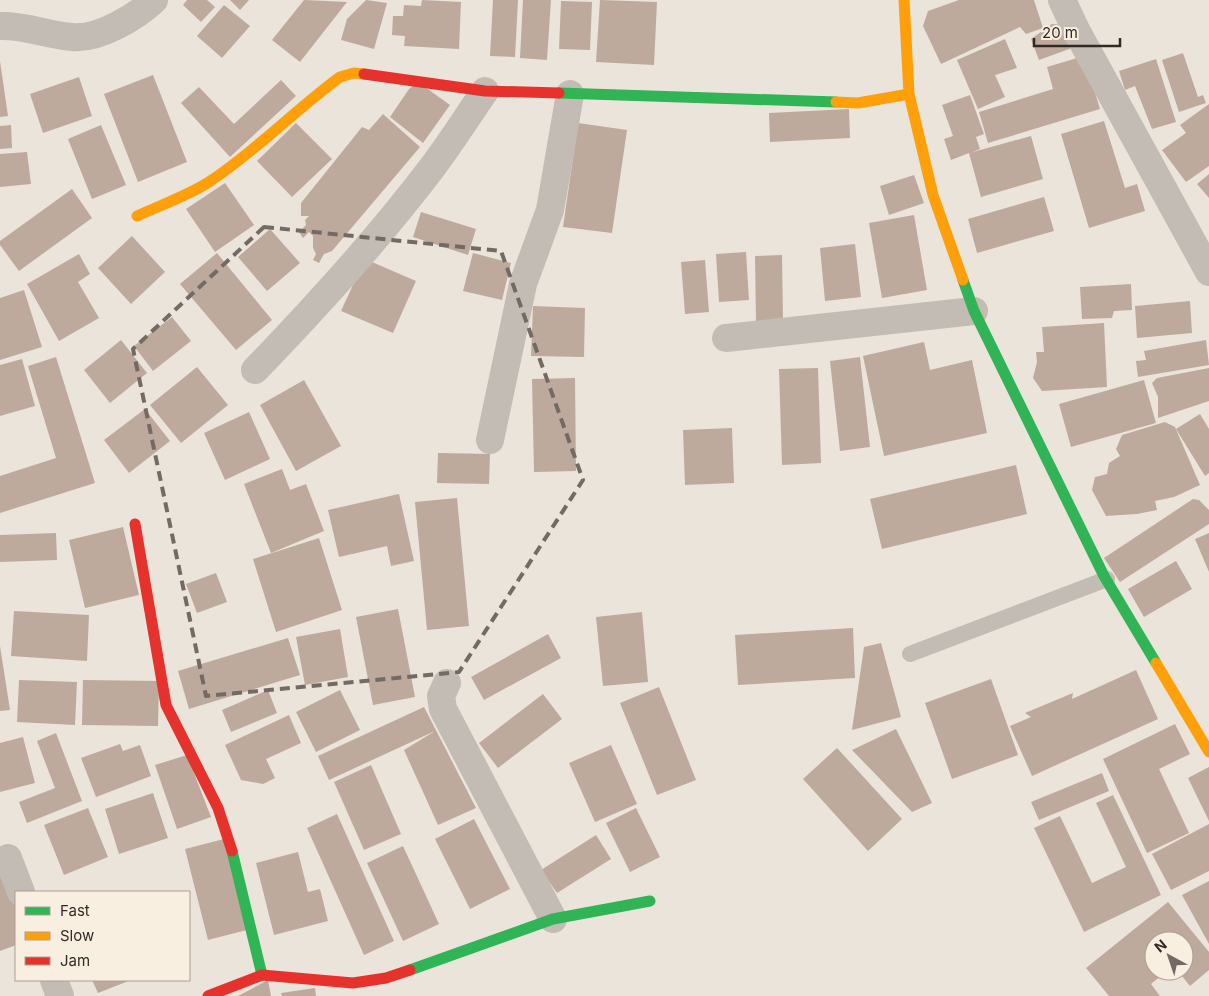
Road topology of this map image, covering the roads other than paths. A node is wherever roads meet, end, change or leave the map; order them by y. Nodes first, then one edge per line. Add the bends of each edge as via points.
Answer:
1 (154, 0) edge
2 (904, 0) edge
3 (1062, 0) edge
4 (0, 26) edge
5 (485, 91) junction
6 (570, 94) junction
7 (909, 94) junction
8 (137, 216) dead end
9 (1209, 272) edge
10 (974, 311) junction
11 (726, 338) dead end
12 (255, 370) dead end
13 (490, 440) dead end
14 (135, 524) dead end
15 (1107, 579) junction
16 (910, 654) dead end
17 (447, 683) dead end
18 (1209, 752) edge
19 (8, 858) dead end
20 (21, 891) edge
21 (650, 901) dead end
22 (553, 919) junction
23 (262, 975) junction
24 (54, 981) edge
25 (337, 989) edge
26 (60, 996) edge
27 (208, 996) edge

1 - 4 street via 140,13 100,32 74,37 15,25
2 - 7 street
3 - 9 street
5 - 6 street
5 - 8 street via 354,73 340,77 215,178 186,195
5 - 12 street via 432,168 389,222
6 - 7 street via 858,103
6 - 13 street via 550,210 523,284
7 - 10 street via 933,195
10 - 11 street
10 - 15 street
14 - 23 street via 166,705 227,831
15 - 16 lane
15 - 18 street
17 - 22 street via 441,696 443,709
19 - 20 street
21 - 22 street
22 - 25 street via 386,978
23 - 25 street
23 - 27 street
24 - 26 street

